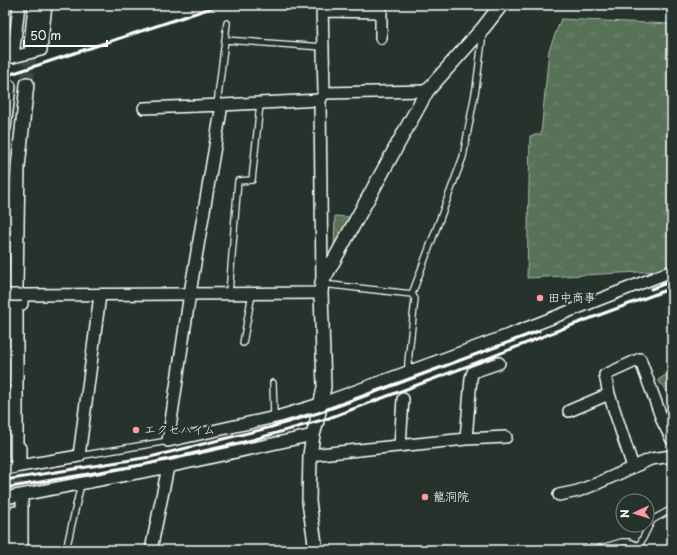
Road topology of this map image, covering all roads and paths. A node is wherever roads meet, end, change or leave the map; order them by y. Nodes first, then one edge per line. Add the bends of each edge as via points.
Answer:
1 (19, 5) edge
2 (35, 5) edge
3 (46, 5) edge
4 (501, 5) edge
5 (322, 8) edge
6 (371, 8) edge
7 (227, 23) dead end
8 (484, 27) junction
9 (381, 38) dead end
10 (224, 40) junction
11 (31, 45) tunnel mouth
12 (323, 47) junction
13 (27, 84) tunnel mouth
14 (5, 88) edge
15 (427, 91) junction
16 (322, 96) junction
17 (260, 104) junction
18 (220, 105) junction
19 (144, 108) dead end
20 (5, 121) edge
21 (5, 128) edge
22 (5, 175) edge
23 (5, 229) edge
24 (672, 271) edge
25 (322, 286) junction
26 (190, 293) junction
27 (229, 293) junction
28 (252, 294) junction
29 (412, 294) junction
30 (7, 295) edge
31 (22, 295) junction
32 (100, 295) junction
33 (243, 343) dead end
34 (5, 350) edge
35 (5, 354) edge
36 (499, 363) dead end
37 (408, 372) junction
38 (272, 383) dead end
39 (609, 394) junction
40 (402, 399) dead end
41 (320, 404) junction
42 (569, 411) dead end
43 (274, 417) junction
44 (313, 435) junction
45 (506, 437) dead end
46 (466, 439) junction
47 (672, 440) edge
48 (168, 441) junction
49 (400, 446) junction
50 (310, 455) junction
51 (79, 456) junction
52 (672, 456) edge
53 (18, 462) junction
54 (168, 467) junction
55 (633, 467) junction
56 (5, 468) edge
57 (81, 484) junction
58 (559, 495) dead end
59 (22, 496) junction
60 (5, 498) edge
61 (672, 509) edge
62 (15, 513) tunnel mouth
63 (638, 548) edge
64 (15, 550) edge
65 (22, 550) edge
66 (66, 550) edge
67 (151, 550) edge
68 (316, 550) edge
69 (594, 550) edge

1 - 3 street via 13,57 41,50
2 - 11 street
4 - 8 street
5 - 6 street
5 - 12 street
6 - 9 street via 381,12
7 - 10 lane
8 - 15 street
8 - 29 lane via 463,157
10 - 12 lane
10 - 18 lane
12 - 16 street
13 - 53 street via 18,167
14 - 20 street via 10,86
15 - 16 street
15 - 25 street
16 - 17 street
16 - 25 street
17 - 18 street
17 - 27 lane via 252,180 238,181
18 - 19 street
18 - 26 street
20 - 21 street
22 - 23 street
24 - 37 street
25 - 28 street
25 - 29 lane
25 - 41 street via 324,386
26 - 27 street
26 - 32 street
26 - 48 street
27 - 28 street
28 - 33 lane
29 - 37 lane via 415,299
30 - 31 street, bridge
31 - 32 street
31 - 53 street
32 - 51 street
34 - 35 street
36 - 46 street via 473,372
37 - 41 street
38 - 43 lane
39 - 42 street
39 - 47 street via 605,375 640,359
39 - 55 street
40 - 49 street
41 - 43 street
41 - 44 street
43 - 48 street
44 - 50 street
44 - 54 street
45 - 46 street
46 - 49 street
48 - 51 lane
49 - 50 street
50 - 68 street via 309,502
51 - 53 street
52 - 55 street via 651,459
53 - 56 street
54 - 57 street
54 - 67 street
55 - 58 street via 578,491
57 - 59 street
57 - 66 lane
59 - 60 street
59 - 65 street
61 - 63 lane via 652,520
62 - 64 street
63 - 69 lane via 629,542 622,542

